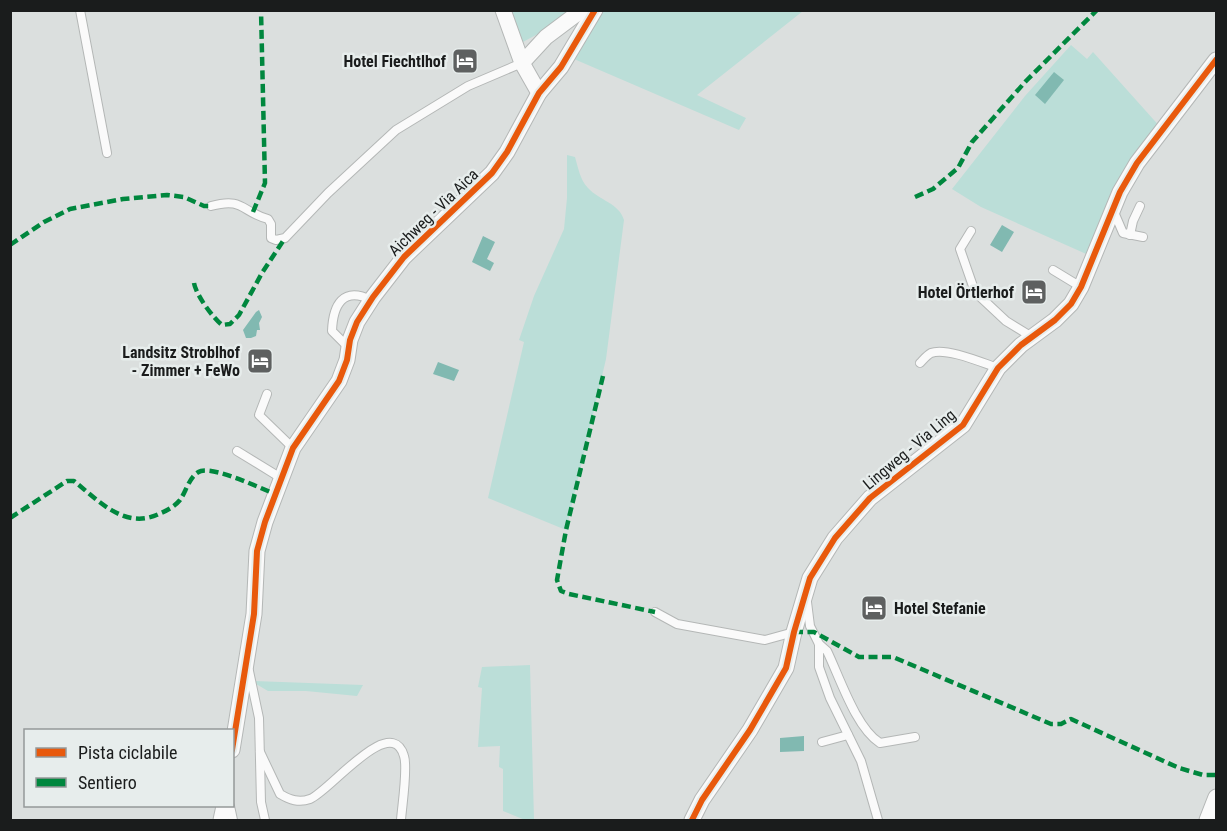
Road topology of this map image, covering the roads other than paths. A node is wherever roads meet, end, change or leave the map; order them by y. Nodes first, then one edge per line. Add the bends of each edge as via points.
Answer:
1 (80, 10) edge
2 (503, 10) edge
3 (582, 10) edge
4 (595, 10) edge
5 (1216, 60) edge
6 (522, 63) junction
7 (539, 93) junction
8 (107, 153) dead end
9 (211, 206) dead end
10 (1140, 206) dead end
11 (1113, 211) junction
12 (971, 231) dead end
13 (1130, 235) junction
14 (1143, 237) dead end
15 (1053, 270) dead end
16 (1081, 287) junction
17 (371, 300) junction
18 (1032, 337) junction
19 (349, 348) junction
20 (920, 363) dead end
21 (998, 368) junction
22 (267, 394) dead end
23 (293, 448) junction
24 (237, 451) dead end
25 (281, 478) junction
26 (806, 591) junction
27 (655, 612) dead end
28 (794, 632) junction
29 (819, 644) junction
30 (247, 661) junction
31 (848, 735) junction
32 (915, 737) dead end
33 (234, 738) edge
34 (822, 742) dead end
35 (260, 752) junction
36 (1216, 797) edge
37 (265, 820) edge
38 (401, 820) edge
39 (692, 820) edge
40 (878, 820) edge
41 (1207, 820) edge

1 - 8 lane
2 - 6 street
3 - 6 street via 546,37
4 - 7 street, Aichweg - Via Aica via 561,67
5 - 11 street, Lingweg - Via Ling via 1137,163
6 - 7 street
6 - 9 lane via 468,86 396,130 285,238 272,237 268,219 242,205 234,202
7 - 17 street, Aichweg - Via Aica via 492,173 404,257
10 - 13 lane
11 - 13 lane via 1123,233
11 - 16 street, Lingweg - Via Ling
12 - 18 lane via 960,249 975,292 1006,321
13 - 14 lane
15 - 16 lane
16 - 18 street, Lingweg - Via Ling via 1071,304
17 - 19 street, Aichweg - Via Aica via 357,322
17 - 19 lane via 356,294 347,296 335,309 332,331
18 - 21 street, Lingweg - Via Ling
19 - 23 street, Aichweg - Via Aica via 339,381
20 - 21 lane via 930,354 942,352
21 - 26 street, Lingweg - Via Ling via 963,425 870,498 843,529 810,578
22 - 23 lane via 259,415
23 - 25 street, Aichweg - Via Aica
24 - 25 lane
25 - 30 street, Aichweg - Via Aica via 257,550
26 - 28 street, Lingweg - Via Ling
26 - 29 lane via 810,626
27 - 28 lane via 677,624 765,640
28 - 39 street, Lingweg - Via Ling via 786,668
29 - 31 lane via 819,667
29 - 32 lane via 827,651 855,715 872,738 880,743
30 - 33 street, Aichweg - Via Aica
30 - 35 lane via 259,718
31 - 34 lane
31 - 40 lane via 861,761
35 - 37 lane
35 - 38 lane via 280,794 299,802 322,793 381,743 398,746 405,758
36 - 41 street

